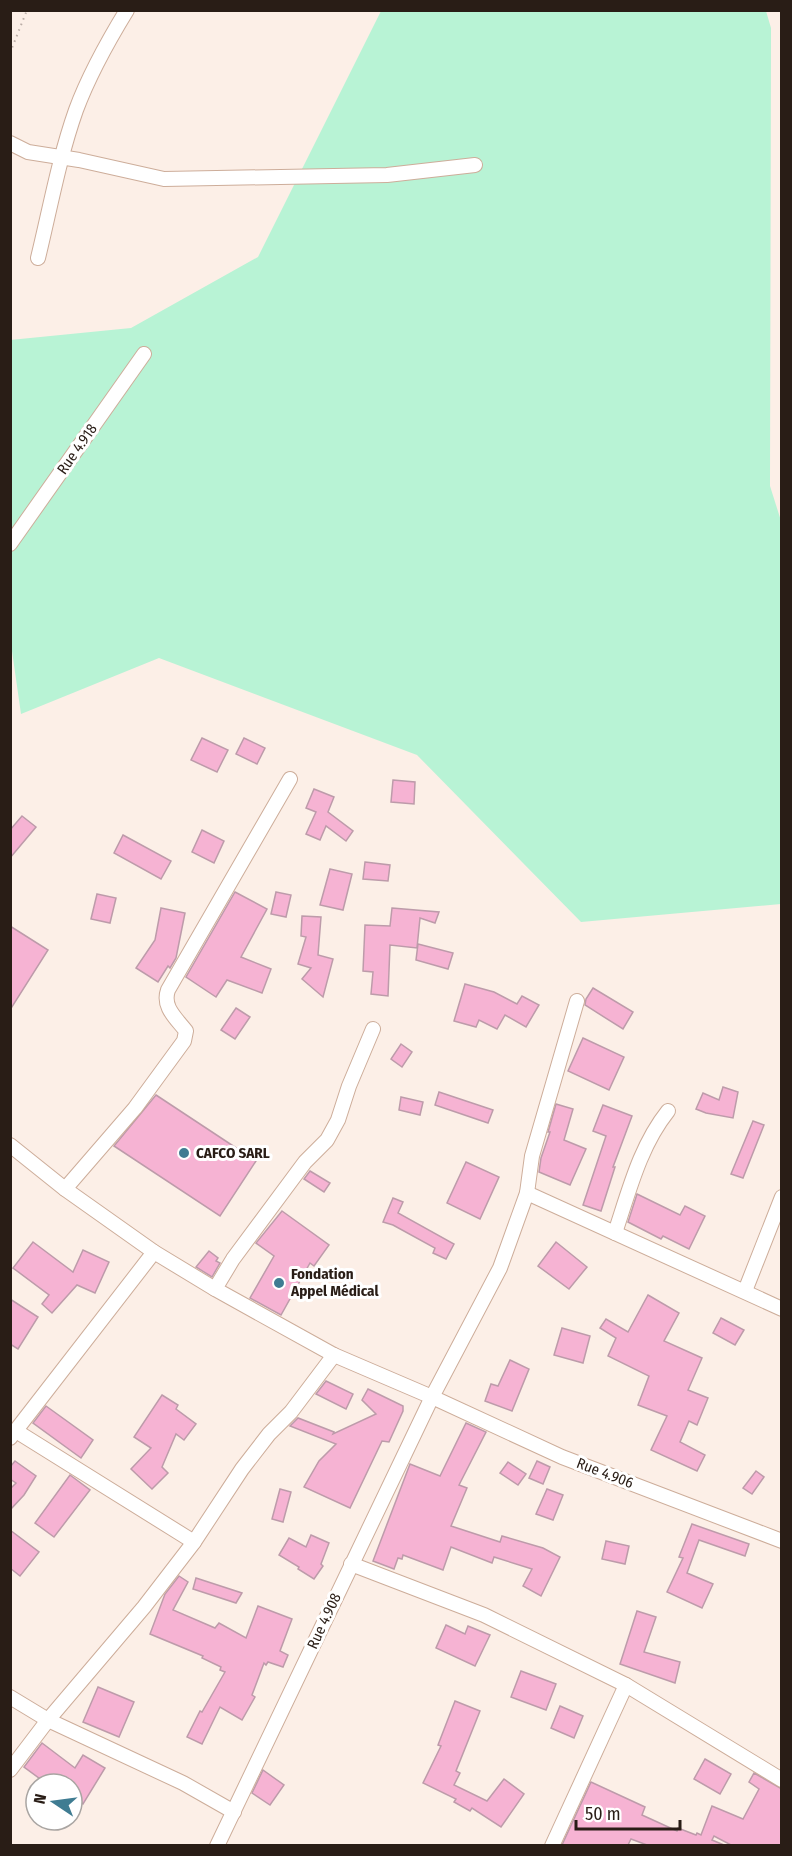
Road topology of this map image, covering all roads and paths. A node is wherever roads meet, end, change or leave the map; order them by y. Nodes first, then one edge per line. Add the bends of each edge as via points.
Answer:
1 (27, 10) edge
2 (127, 10) edge
3 (10, 53) edge
4 (10, 143) edge
5 (62, 158) junction
6 (475, 165) dead end
7 (39, 258) dead end
8 (144, 354) dead end
9 (10, 544) edge
10 (290, 779) dead end
11 (577, 1001) dead end
12 (373, 1029) dead end
13 (668, 1110) dead end
14 (10, 1145) edge
15 (65, 1189) junction
16 (527, 1193) junction
17 (782, 1197) edge
18 (615, 1233) junction
19 (154, 1252) junction
20 (215, 1289) junction
21 (745, 1291) junction
22 (782, 1310) edge
23 (334, 1355) junction
24 (432, 1397) junction
25 (13, 1435) edge
26 (782, 1541) edge
27 (194, 1542) junction
28 (351, 1564) junction
29 (626, 1685) junction
30 (10, 1697) edge
31 (48, 1720) junction
32 (10, 1770) edge
33 (782, 1779) edge
34 (234, 1812) junction
35 (217, 1845) edge
36 (552, 1845) edge

1 - 3 path
2 - 5 street via 77,108
4 - 5 street via 28,152
5 - 6 street via 164,179 387,175
5 - 7 street
8 - 9 street, Rue 4.918
10 - 15 street via 168,990 167,1006 186,1031 184,1041 135,1108
11 - 16 street, Rue 4.908 via 532,1156
12 - 20 street via 327,1140 305,1162
13 - 18 street via 644,1149
14 - 15 street, Rue 4.906
15 - 19 street, Rue 4.906
16 - 18 street
16 - 24 street, Rue 4.908 via 500,1268
17 - 21 street
18 - 21 street
19 - 20 street, Rue 4.906
19 - 25 street
20 - 23 street, Rue 4.906
21 - 22 street
23 - 24 street, Rue 4.906
23 - 27 street via 242,1469
24 - 26 street, Rue 4.906 via 562,1457
24 - 28 street, Rue 4.908
25 - 27 street
27 - 31 street
28 - 29 street via 484,1615
28 - 34 street, Rue 4.908
29 - 33 street
29 - 36 street
30 - 31 street
31 - 32 street
31 - 34 street via 183,1783
34 - 35 street, Rue 4.908

